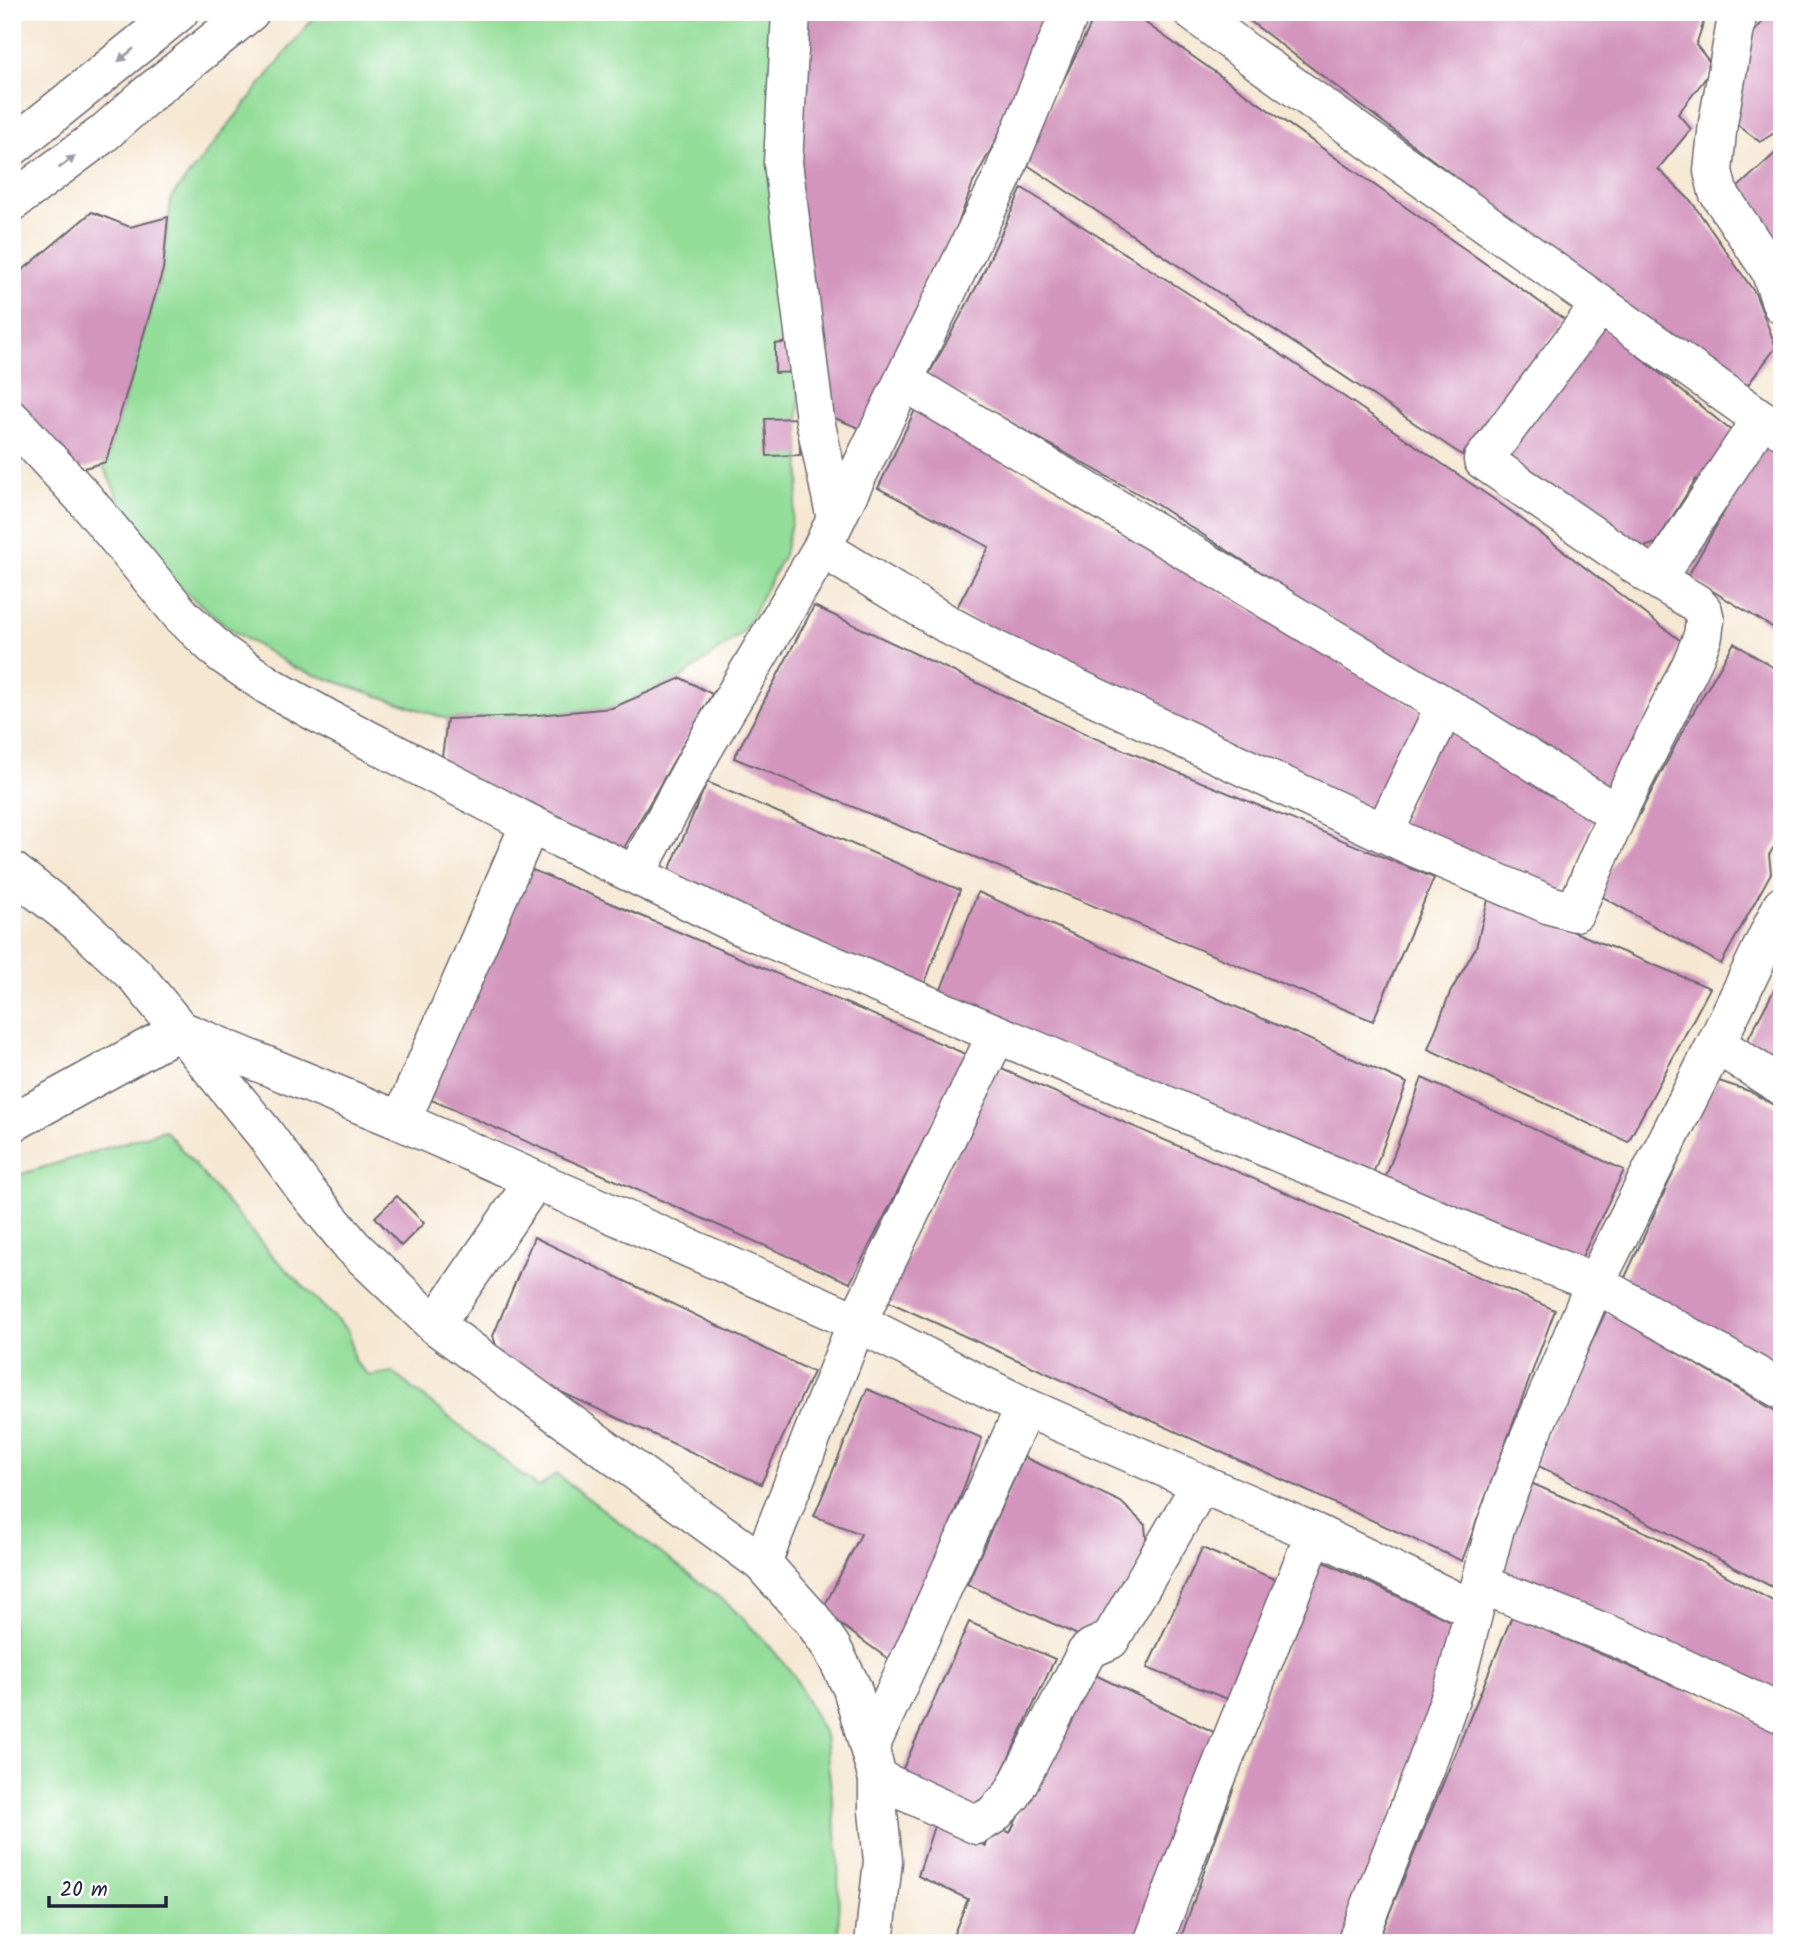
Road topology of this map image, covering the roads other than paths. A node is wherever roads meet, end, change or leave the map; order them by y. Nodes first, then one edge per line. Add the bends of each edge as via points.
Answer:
1 (179, 12) edge
2 (250, 12) edge
3 (791, 12) edge
4 (1070, 12) edge
5 (1194, 12) edge
6 (1738, 12) edge
7 (12, 147) edge
8 (12, 202) edge
9 (1600, 305) junction
10 (1782, 305) edge
11 (904, 381) junction
12 (12, 420) edge
13 (1771, 424) edge
14 (829, 533) junction
15 (1656, 579) junction
16 (1445, 706) junction
17 (1618, 814) junction
18 (530, 824) junction
19 (1384, 834) junction
20 (12, 871) edge
21 (636, 873) junction
22 (1782, 906) edge
23 (180, 1030) junction
24 (997, 1034) junction
25 (1716, 1044) junction
26 (1782, 1086) edge
27 (401, 1121) junction
28 (12, 1123) edge
29 (535, 1180) junction
30 (1595, 1283) junction
31 (857, 1322) junction
32 (435, 1325) junction
33 (1782, 1390) edge
34 (1025, 1407) junction
35 (1201, 1484) junction
36 (1315, 1533) junction
37 (762, 1563) junction
38 (1478, 1597) junction
39 (1782, 1714) edge
40 (874, 1763) junction
41 (874, 1943) edge
42 (1153, 1943) edge
43 (1356, 1943) edge

1 -> 7 street
8 -> 2 street via 103,134
3 - 14 street via 783,163
4 - 11 street via 1002,178
5 - 9 street
6 - 10 street via 1713,171 1718,192 1770,270
9 - 13 street
9 - 15 street via 1483,460
11 - 14 street
11 - 16 street
12 - 18 street via 84,498 182,617 221,653 269,687
13 - 15 street
14 - 19 street via 953,627 995,650
14 - 21 street
15 - 17 street via 1703,611 1703,636
16 - 17 street
16 - 19 street
17 - 19 street via 1575,912
18 - 21 street
18 - 27 street
20 - 23 street via 79,923 136,976
21 - 24 street via 746,928
22 - 25 street
23 - 27 street
23 - 28 street
23 - 32 street via 353,1247
24 - 30 street
24 - 31 street
25 - 26 street
25 - 30 street
27 - 29 street
29 - 31 street
29 - 32 street
30 - 33 street
30 - 38 street via 1495,1528
31 - 34 street
31 - 37 street
32 - 37 street
34 - 35 street
34 - 40 street
35 - 36 street
35 - 40 street via 1110,1640 1086,1653 1002,1808 977,1825
36 - 38 street
36 - 42 street
37 - 40 street via 832,1648 852,1688
38 - 39 street via 1620,1639
38 - 43 street via 1455,1684
40 - 41 street via 883,1861

